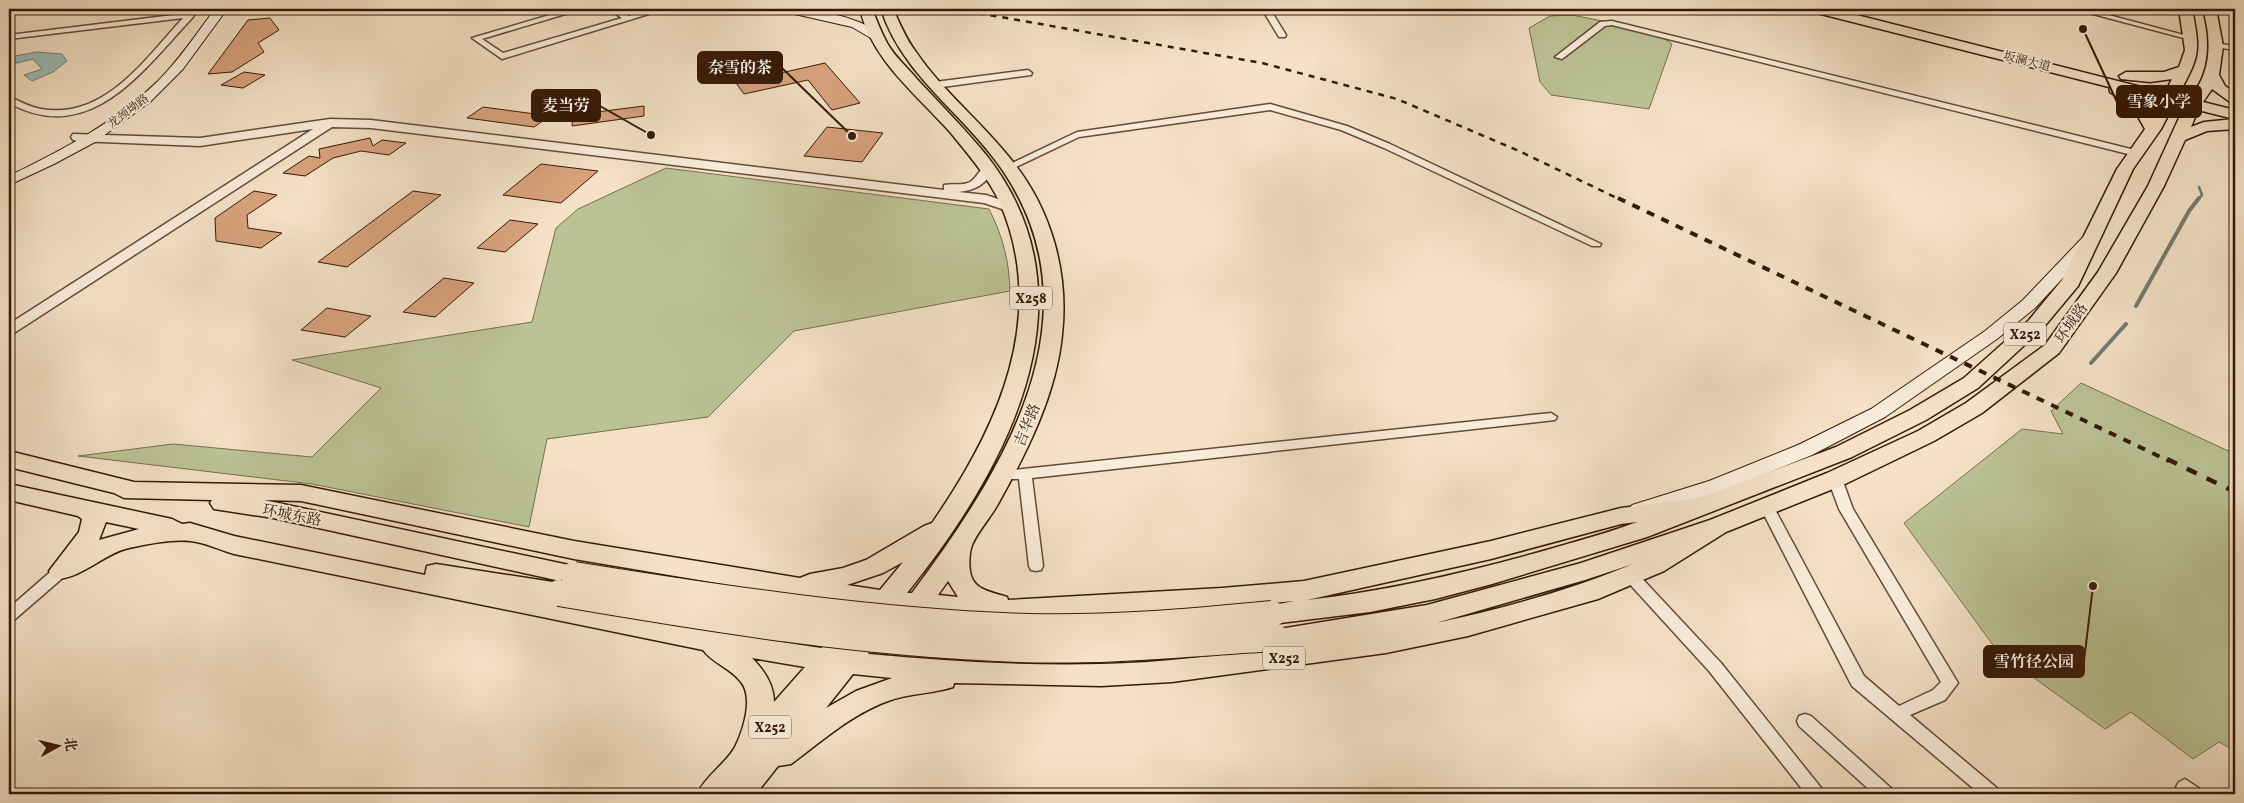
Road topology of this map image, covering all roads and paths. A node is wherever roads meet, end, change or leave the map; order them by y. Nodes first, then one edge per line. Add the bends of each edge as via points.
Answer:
1 (209, 9) edge
2 (221, 9) edge
3 (578, 9) edge
4 (612, 9) edge
5 (661, 9) edge
6 (786, 9) edge
7 (807, 9) edge
8 (853, 9) edge
9 (866, 9) edge
10 (887, 9) edge
11 (1266, 9) edge
12 (1818, 9) edge
13 (1847, 9) edge
14 (2078, 9) edge
15 (2186, 9) edge
16 (2210, 9) edge
17 (627, 18) junction
18 (1282, 35) dead end
19 (9, 37) edge
20 (876, 37) junction
21 (2191, 38) junction
22 (2217, 45) junction
23 (2235, 48) edge
24 (1559, 57) dead end
25 (2186, 68) junction
26 (1028, 73) dead end
27 (2103, 73) junction
28 (2076, 74) junction
29 (2211, 74) junction
30 (935, 85) junction
31 (2172, 94) junction
32 (9, 100) edge
33 (2235, 100) edge
34 (2196, 101) junction
35 (2235, 106) edge
36 (2235, 115) edge
37 (327, 122) junction
38 (2235, 124) edge
39 (2153, 129) junction
40 (88, 135) junction
41 (2176, 138) junction
42 (2136, 153) junction
43 (999, 168) junction
44 (9, 174) edge
45 (9, 181) edge
46 (1011, 208) junction
47 (2096, 231) junction
48 (1596, 244) dead end
49 (9, 322) edge
50 (9, 330) edge
51 (1551, 417) dead end
52 (9, 459) edge
53 (1014, 475) junction
54 (1835, 479) junction
55 (124, 490) junction
56 (9, 492) edge
57 (1766, 505) junction
58 (1698, 506) junction
59 (86, 509) junction
60 (1621, 516) junction
61 (945, 524) junction
62 (1718, 526) junction
63 (190, 532) junction
64 (961, 546) junction
65 (1036, 566) dead end
66 (61, 571) junction
67 (1631, 576) junction
68 (567, 584) junction
69 (776, 584) junction
70 (885, 601) junction
71 (918, 604) junction
72 (1023, 609) junction
73 (9, 616) edge
74 (1274, 626) junction
75 (704, 640) junction
76 (837, 661) junction
77 (975, 674) junction
78 (1896, 714) junction
79 (1806, 720) dead end
80 (751, 763) junction
81 (712, 794) edge
82 (738, 794) edge
83 (1816, 794) edge
84 (1886, 794) edge
85 (1992, 794) edge

1 - 40 main road, 龙颈坳路 via 147,86
2 - 40 main road, 龙颈坳路 via 161,85 132,109
3 - 17 street via 476,38 502,56
4 - 17 street
5 - 17 street
6 - 20 main road via 856,24
7 - 8 main road via 830,13
9 - 20 main road, 吉华路 / X258
10 - 30 main road, 吉华路 / X258 via 904,45
11 - 18 street
12 - 28 main road, 坂澜大道
13 - 27 main road, 坂澜大道
14 - 21 street
15 - 21 main road, 环城路 / X252
16 - 22 main road, 环城路 / X252
19 - 32 street via 190,15 122,87 93,107 50,114 36,112
20 - 43 main road, 吉华路 / X258 via 889,56
21 - 25 main road, 环城路 / X252 via 2192,50
22 - 23 street
22 - 29 main road, 环城路 / X252
24 - 42 street via 1603,24 1612,23
25 - 27 main road via 2174,75 2154,78
25 - 31 main road, 环城路 / X252
26 - 30 street
27 - 31 main road, 坂澜大道
28 - 31 main road, 坂澜大道
28 - 39 main road via 2134,100
29 - 33 main road via 2218,89
29 - 34 main road, 环城路 / X252
30 - 43 main road, 吉华路 / X258
31 - 34 main road, 坂澜大道
31 - 39 main road, 环城路 / X252
34 - 35 main road, 坂澜大道
34 - 36 main road, 坂澜大道
34 - 41 main road, 环城路 / X252
37 - 40 street via 200,142
37 - 43 street via 377,119 945,188 978,184
37 - 46 street via 371,124 966,197 998,202
37 - 49 street
37 - 50 street
38 - 41 main road via 2204,127
39 - 42 main road, 环城路 / X252
40 - 44 main road, 龙颈坳路
40 - 45 main road, 龙颈坳路
41 - 54 main road, 环城路 / X252 via 2156,186 2107,273 2052,350 1974,408 1926,436
42 - 47 main road, 环城路 / X252
43 - 46 main road, 吉华路 / X258
43 - 48 street via 1077,135 1270,107 1344,128 1387,146
43 - 53 main road, 吉华路 / X258 via 1028,197 1047,244 1053,279 1054,317 1049,358
46 - 61 main road, 吉华路 / X258 via 1025,246 1030,280 1030,317 1024,357 1011,400 994,439
47 - 58 main road, 环城路 / X252 via 2071,282 2036,324 1971,383 1918,415 1844,452
47 - 60 main road via 2029,304 1991,335 1878,413 1805,450 1716,486
51 - 53 street
52 - 55 main road, 环城东路
53 - 64 main road, 吉华路 / X258
53 - 65 street
54 - 57 main road, 环城路 / X252
54 - 78 street via 1846,509 1950,683 1939,695
55 - 68 main road, 环城东路 via 273,510
55 - 69 main road via 301,493 574,550
56 - 59 main road
57 - 62 main road, 环城路 / X252
57 - 78 street via 1858,681
58 - 60 main road
58 - 74 main road via 1639,531 1492,576
59 - 63 main road
59 - 66 main road via 93,517 93,529
60 - 72 main road via 1492,550 1304,591
61 - 69 main road via 901,554 868,569 814,583
61 - 70 main road, 吉华路 / X258
62 - 67 main road, X252 via 1655,566
62 - 74 main road via 1576,574 1427,615 1324,633
63 - 66 main road via 118,542
63 - 68 main road
63 - 75 main road via 243,547
64 - 71 main road, 吉华路 / X258
64 - 72 main road via 956,572 968,590 990,602
66 - 73 street
67 - 77 main road, X252 via 1598,589 1478,624 1386,644 1172,671 1101,675
67 - 83 street via 1716,666
68 - 74 main road, bridge via 735,624 947,645 1103,649
69 - 70 main road
70 - 71 main road
70 - 76 main road, 吉华路 / X258
71 - 72 main road
71 - 76 main road, 吉华路 / X258
75 - 76 main road
75 - 80 main road via 736,659 750,672 759,688 761,708
76 - 77 main road, X252
76 - 80 main road, 吉华路 / X252
77 - 80 main road via 896,688 866,698
78 - 85 street
79 - 84 street
80 - 81 main road, 吉华路 / X252
80 - 82 main road, 吉华路 / X252

